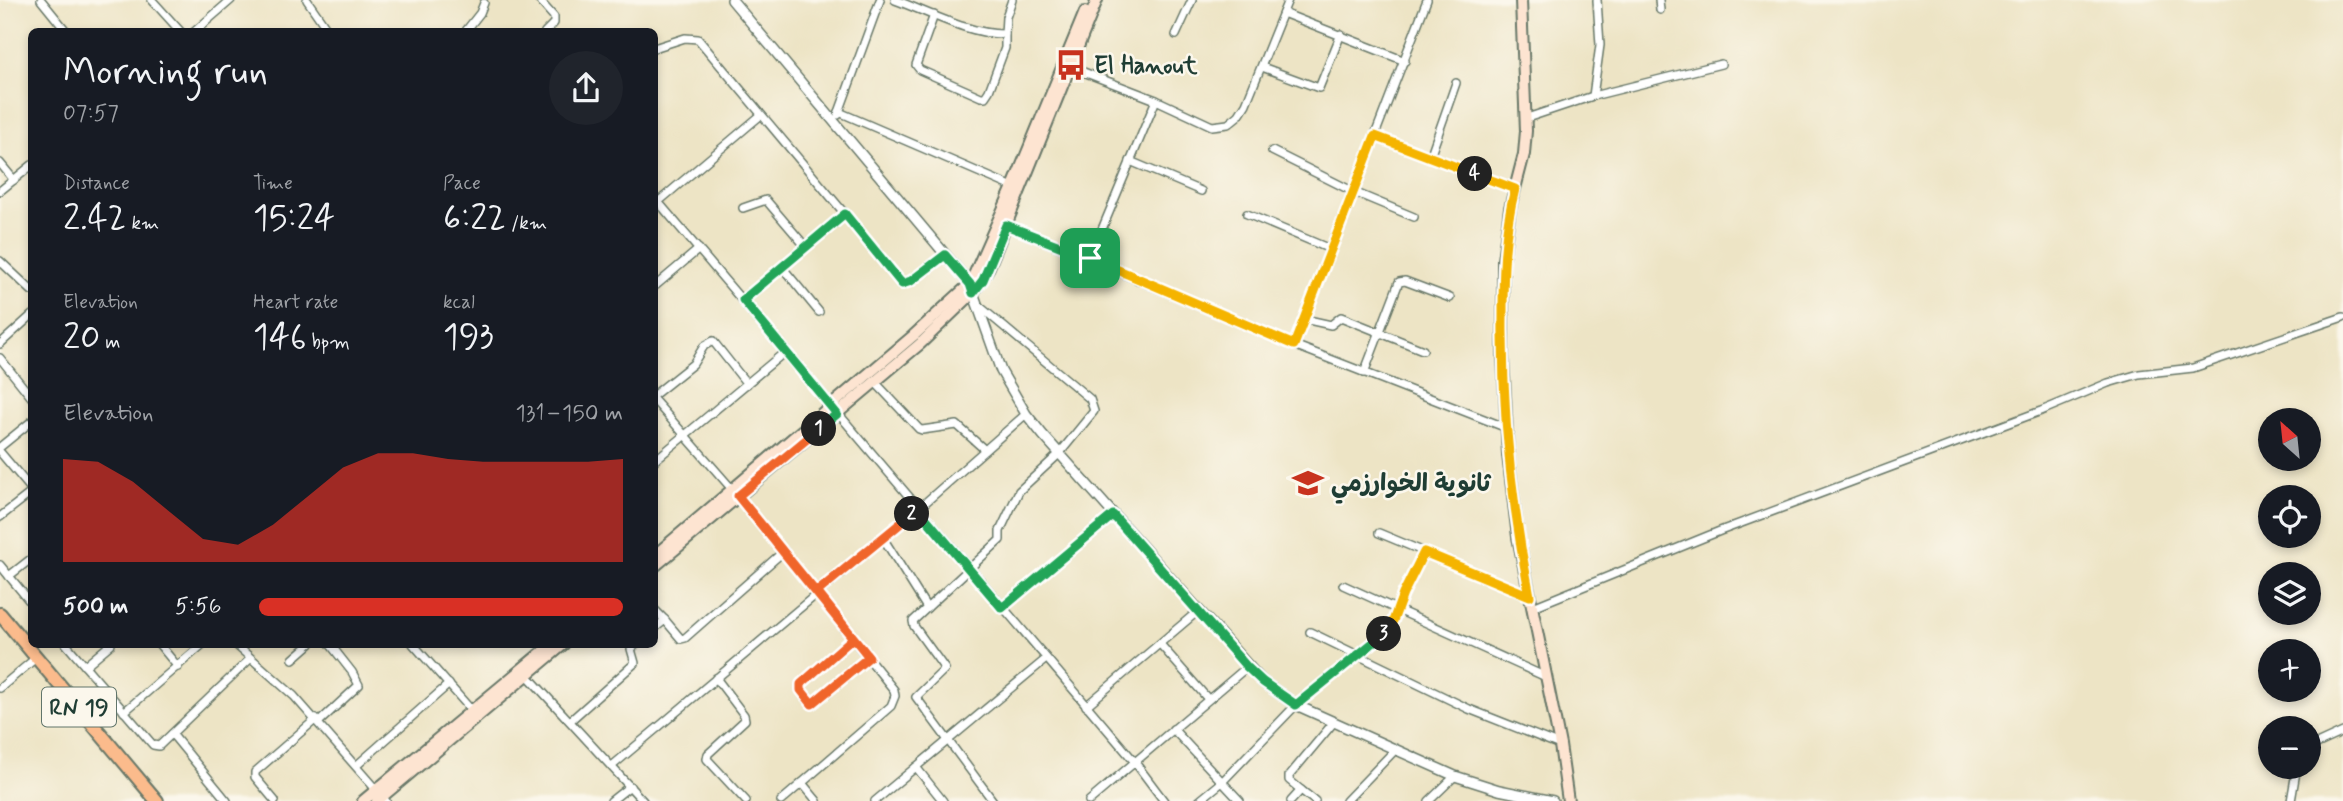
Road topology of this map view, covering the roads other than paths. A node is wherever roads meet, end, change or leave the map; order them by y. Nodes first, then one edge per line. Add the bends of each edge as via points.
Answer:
1 (41, 0) edge
2 (152, 0) edge
3 (307, 0) edge
4 (539, 0) edge
5 (732, 0) edge
6 (880, 0) edge
7 (895, 0) edge
8 (1012, 0) edge
9 (1090, 0) edge
10 (1097, 0) edge
11 (1192, 0) edge
12 (1288, 0) edge
13 (1427, 0) edge
14 (1521, 0) edge
15 (1597, 0) edge
16 (1659, 0) edge
17 (484, 1) edge
18 (226, 2) edge
19 (1660, 10) dead end
20 (1283, 13) junction
21 (934, 15) junction
22 (64, 28) edge
23 (177, 28) edge
24 (198, 28) edge
25 (326, 28) edge
26 (468, 28) edge
27 (549, 28) edge
28 (1005, 34) junction
29 (1341, 34) junction
30 (1176, 35) dead end
31 (658, 47) edge
32 (1405, 61) junction
33 (1721, 64) dead end
34 (1068, 66) junction
35 (1262, 67) junction
36 (1456, 83) dead end
37 (1593, 96) junction
38 (1156, 100) junction
39 (839, 112) junction
40 (761, 115) junction
41 (1527, 118) junction
42 (835, 122) junction
43 (1375, 136) junction
44 (1272, 151) dead end
45 (1430, 157) junction
46 (1130, 161) junction
47 (0, 163) edge
48 (28, 168) edge
49 (14, 180) junction
50 (1013, 187) junction
51 (1515, 189) junction
52 (0, 191) edge
53 (1201, 191) dead end
54 (1354, 192) junction
55 (658, 198) edge
56 (658, 202) edge
57 (743, 208) dead end
58 (845, 214) junction
59 (1247, 214) dead end
60 (1414, 218) dead end
61 (1006, 225) junction
62 (806, 247) junction
63 (699, 249) junction
64 (1330, 249) junction
65 (945, 255) junction
66 (1090, 258) junction
67 (0, 261) edge
68 (782, 267) junction
69 (658, 285) edge
70 (28, 287) edge
71 (972, 288) junction
72 (1450, 298) dead end
73 (743, 300) junction
74 (978, 304) junction
75 (819, 312) dead end
76 (2343, 317) edge
77 (28, 319) edge
78 (1304, 319) junction
79 (1379, 332) junction
80 (0, 344) edge
81 (1294, 345) junction
82 (1423, 350) dead end
83 (786, 351) junction
84 (0, 359) edge
85 (1364, 373) junction
86 (875, 382) junction
87 (747, 384) junction
88 (28, 393) edge
89 (658, 395) edge
90 (658, 403) edge
91 (834, 410) junction
92 (1027, 414) junction
93 (28, 424) edge
94 (1507, 428) junction
95 (685, 435) junction
96 (0, 449) edge
97 (985, 450) junction
98 (1059, 454) junction
99 (658, 458) edge
100 (28, 486) edge
101 (735, 492) junction
102 (28, 494) edge
103 (918, 509) junction
104 (1113, 515) junction
105 (0, 517) edge
106 (1379, 533) dead end
107 (883, 538) junction
108 (784, 551) junction
109 (658, 552) edge
110 (1424, 552) junction
111 (28, 561) edge
112 (658, 563) edge
113 (0, 565) edge
114 (970, 570) junction
115 (9, 576) junction
116 (1343, 585) dead end
117 (817, 592) junction
118 (28, 599) edge
119 (1532, 602) junction
120 (927, 608) junction
121 (1002, 608) junction
122 (1398, 609) junction
123 (1198, 611) junction
124 (658, 613) edge
125 (0, 614) edge
126 (665, 620) junction
127 (658, 626) edge
128 (1310, 632) dead end
129 (853, 638) junction
130 (1160, 644) junction
131 (28, 647) edge
132 (29, 648) edge
133 (69, 648) edge
134 (106, 648) edge
135 (162, 648) edge
136 (199, 648) edge
137 (240, 648) edge
138 (305, 648) edge
139 (333, 648) edge
140 (417, 648) edge
141 (548, 648) edge
142 (559, 648) edge
143 (632, 648) edge
144 (1358, 655) junction
145 (37, 657) junction
146 (869, 657) junction
147 (250, 659) junction
148 (293, 659) dead end
149 (1046, 659) junction
150 (85, 666) junction
151 (178, 667) junction
152 (1247, 667) junction
153 (527, 675) junction
154 (1546, 677) junction
155 (716, 678) junction
156 (449, 684) junction
157 (0, 688) edge
158 (1208, 699) junction
159 (1296, 705) junction
160 (1086, 706) junction
161 (124, 712) junction
162 (475, 714) junction
163 (318, 721) junction
164 (570, 721) junction
165 (1334, 722) junction
166 (1173, 729) junction
167 (2343, 732) edge
168 (172, 734) junction
169 (948, 740) junction
170 (2321, 742) edge
171 (1560, 745) junction
172 (1396, 749) junction
173 (1134, 761) junction
174 (356, 766) junction
175 (612, 766) junction
176 (916, 766) junction
177 (1455, 776) junction
178 (2295, 779) edge
179 (802, 783) junction
180 (1221, 783) junction
181 (630, 786) junction
182 (1301, 790) junction
183 (380, 797) edge
184 (157, 801) edge
185 (227, 801) edge
186 (275, 801) edge
187 (363, 801) edge
188 (611, 801) edge
189 (643, 801) edge
190 (746, 801) edge
191 (781, 801) edge
192 (817, 801) edge
193 (875, 801) edge
194 (943, 801) edge
195 (993, 801) edge
196 (1089, 801) edge
197 (1164, 801) edge
198 (1199, 801) edge
199 (1240, 801) edge
200 (1290, 801) edge
201 (1315, 801) edge
202 (1346, 801) edge
203 (1429, 801) edge
204 (1553, 801) edge
205 (1568, 801) edge
206 (2291, 801) edge

1 - 22 street
2 - 23 street
3 - 25 street
4 - 27 street via 554,18
5 - 42 street
6 - 39 street
7 - 21 street
8 - 28 street
9 - 34 main road
10 - 34 main road
11 - 30 street
12 - 20 street
13 - 32 street
14 - 41 main road
15 - 37 street via 1600,45
16 - 19 street
17 - 26 street
18 - 24 street
20 - 29 street
20 - 35 street
21 - 28 street via 982,32
21 - 28 street via 916,65 981,97 989,91 1005,48
29 - 32 street
29 - 35 street via 1319,89
31 - 40 street via 698,39
32 - 43 street
33 - 37 street
34 - 38 street
34 - 50 main road
34 - 61 main road
35 - 38 street via 1247,104 1228,124 1212,126
36 - 45 street
37 - 41 street
38 - 46 street
39 - 42 street
39 - 50 street
40 - 55 street
40 - 58 street
41 - 51 main road
42 - 65 street
43 - 45 street
43 - 54 street
44 - 54 street
45 - 51 street
46 - 53 street
46 - 66 street
47 - 49 street
48 - 49 street
49 - 52 street
50 - 71 main road
51 - 94 main road via 1503,260
54 - 60 street
54 - 64 street
56 - 63 street
57 - 62 street via 766,200
58 - 62 street
58 - 65 street via 902,284
59 - 64 street
61 - 66 street
61 - 71 main road via 983,280
62 - 68 street
63 - 69 street
63 - 73 street
64 - 78 street
65 - 71 street
66 - 81 street
67 - 70 street
68 - 73 street
68 - 75 street
71 - 74 street
71 - 86 main road via 920,344
71 - 91 main road
72 - 79 street via 1401,281
73 - 83 street
74 - 92 street via 1001,371
74 - 98 street via 1093,403 1094,411
76 - 119 street via 2202,365 2108,383
77 - 80 street
78 - 79 street via 1331,325 1341,317
78 - 81 street
79 - 82 street
79 - 85 street
81 - 85 street
83 - 87 street
83 - 91 street
84 - 88 street
85 - 94 street
86 - 91 main road
86 - 97 street via 919,429 957,425
87 - 89 street via 713,341
87 - 95 street
90 - 95 street
91 - 101 main road
91 - 103 street
92 - 97 street
92 - 98 street
93 - 96 street
94 - 119 main road via 1518,537
95 - 99 street
95 - 101 street
96 - 100 street
97 - 103 street
98 - 104 street
98 - 114 street via 1019,491 1000,540
101 - 108 street
101 - 109 main road
101 - 112 main road
102 - 105 street
103 - 107 street
103 - 114 street
104 - 121 street
104 - 123 street
106 - 110 street
107 - 117 street
107 - 120 street
108 - 117 street
108 - 126 street via 685,638
110 - 119 street
110 - 122 street
111 - 115 street
113 - 115 street
114 - 120 street
114 - 121 street
115 - 118 street
116 - 122 street
117 - 129 street
117 - 155 street
119 - 154 main road
120 - 169 street via 915,618 914,626 945,671 916,696
121 - 149 street
122 - 144 street via 1385,633
122 - 154 street
123 - 130 street
123 - 152 street
124 - 126 street
125 - 131 highway, RN 19
126 - 127 street
128 - 144 street
129 - 146 street
129 - 146 street via 801,684 811,703
130 - 158 street
130 - 160 street
132 - 145 highway, RN 19
133 - 150 street
134 - 150 street
135 - 151 street
136 - 151 street
137 - 147 street
138 - 148 street
139 - 163 street via 359,685
140 - 156 street
141 - 162 main road
142 - 153 main road
143 - 164 street via 635,663
144 - 159 street
144 - 171 street via 1469,709
145 - 157 street
145 - 184 highway, RN 19
146 - 179 street via 894,690 894,701
147 - 163 street
147 - 168 street
149 - 160 street
149 - 169 street
150 - 161 street
151 - 161 street
152 - 158 street
152 - 159 street
153 - 162 main road
153 - 164 street
154 - 171 main road
155 - 175 street
155 - 190 street via 745,720 706,756
156 - 162 street
156 - 174 street
158 - 166 street
159 - 165 street
159 - 180 street
160 - 173 street
161 - 168 street via 153,745 159,746
162 - 183 main road
163 - 174 street
163 - 186 street via 255,772
164 - 175 street
165 - 172 street
165 - 182 street via 1289,776
166 - 173 street
166 - 180 street
167 - 170 street
168 - 185 street
169 - 176 street
169 - 195 street
171 - 205 main road
172 - 177 street
172 - 202 street
173 - 196 street
173 - 197 street
174 - 183 street
175 - 181 street
176 - 193 street
176 - 194 street
177 - 203 street
177 - 204 street
178 - 206 street
179 - 191 street
179 - 192 street
180 - 198 street
180 - 199 street
181 - 188 street
181 - 189 street
182 - 200 street
182 - 201 street
183 - 187 main road

